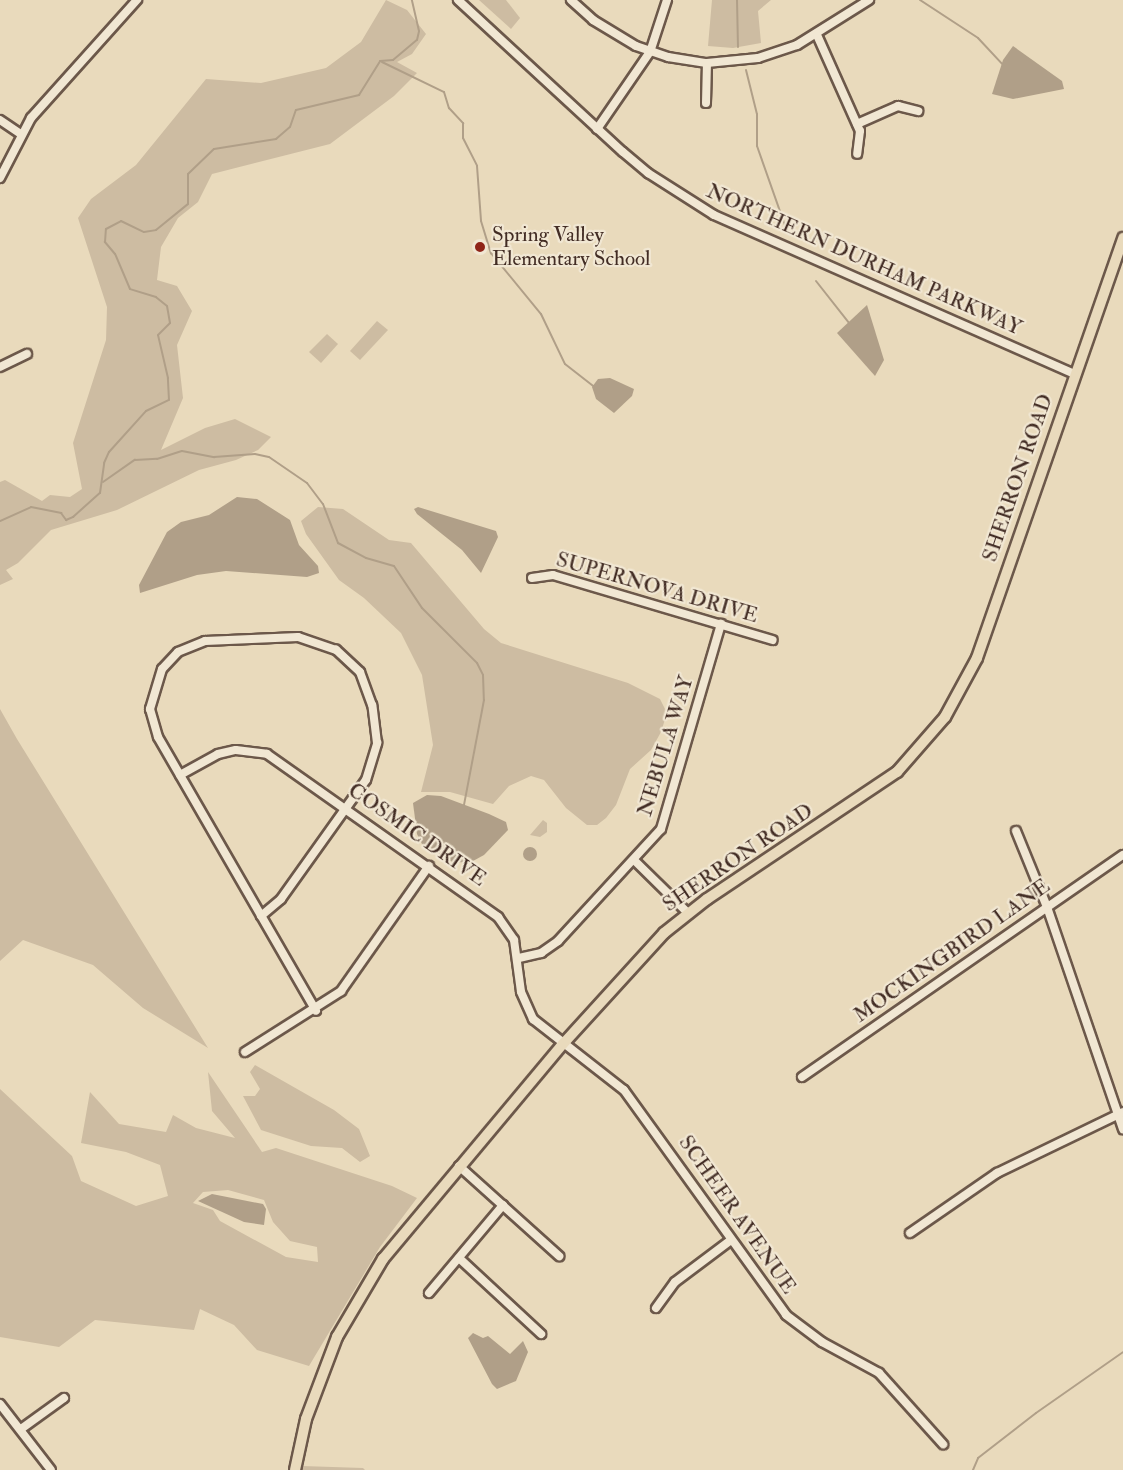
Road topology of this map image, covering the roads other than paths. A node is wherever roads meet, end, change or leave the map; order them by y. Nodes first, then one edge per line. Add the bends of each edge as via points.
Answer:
1 (137, 0) edge
2 (458, 0) edge
3 (572, 0) edge
4 (667, 0) edge
5 (869, 0) edge
6 (817, 35) junction
7 (650, 52) junction
8 (707, 63) junction
9 (706, 103) dead end
10 (918, 111) dead end
11 (0, 120) edge
12 (857, 124) junction
13 (597, 129) junction
14 (21, 134) junction
15 (857, 154) dead end
16 (0, 178) edge
17 (1123, 238) edge
18 (27, 354) dead end
19 (0, 367) edge
20 (1074, 374) junction
21 (532, 578) dead end
22 (721, 624) junction
23 (773, 640) dead end
24 (180, 775) junction
25 (347, 807) junction
26 (1016, 831) dead end
27 (1123, 855) edge
28 (634, 861) junction
29 (429, 866) junction
30 (1047, 907) junction
31 (688, 913) junction
32 (261, 916) junction
33 (519, 958) junction
34 (316, 1011) junction
35 (563, 1044) junction
36 (244, 1052) dead end
37 (802, 1077) dead end
38 (1120, 1113) edge
39 (1123, 1129) edge
40 (459, 1166) junction
41 (503, 1206) junction
42 (909, 1233) dead end
43 (731, 1240) junction
44 (559, 1256) dead end
45 (459, 1258) junction
46 (429, 1293) dead end
47 (656, 1308) dead end
48 (541, 1334) dead end
49 (64, 1398) dead end
50 (0, 1404) edge
51 (21, 1429) junction
52 (943, 1444) dead end
53 (51, 1470) edge
54 (295, 1470) edge

1 - 14 street
2 - 13 street, NORTHERN DURHAM PARKWAY
3 - 7 street via 612,33
4 - 7 street
5 - 6 street
6 - 8 street via 758,58
6 - 12 street
7 - 8 street
7 - 13 street
8 - 9 street
10 - 12 street via 898,106
11 - 14 street
12 - 15 street
13 - 20 street, NORTHERN DURHAM PARKWAY via 648,173 714,215
14 - 16 street
17 - 20 main road, SHERRON ROAD
18 - 19 street
20 - 31 main road, SHERRON ROAD via 977,658 934,733 910,760 870,792
21 - 22 street, SUPERNOVA DRIVE via 553,575
22 - 23 street, SUPERNOVA DRIVE
22 - 28 street, NEBULA WAY via 664,822
24 - 25 street, COSMIC DRIVE via 218,754 250,749 280,760
24 - 25 street via 152,723 153,689 162,669 178,652 205,641 298,637 317,641 347,657 367,686 377,743 374,760
24 - 32 street
25 - 29 street, COSMIC DRIVE
25 - 32 street via 281,899
26 - 30 street
27 - 30 street, MOCKINGBIRD LANE
28 - 31 street
28 - 33 street, NEBULA WAY via 558,941 541,953
29 - 33 street, COSMIC DRIVE via 508,927
29 - 34 street via 341,992
30 - 37 street, MOCKINGBIRD LANE
30 - 38 street
31 - 35 main road, SHERRON ROAD via 648,948
32 - 34 street
33 - 35 street, COSMIC DRIVE via 521,992 528,1011
34 - 36 street
35 - 40 main road, SHERRON ROAD
35 - 43 street, SCHEER AVENUE via 624,1090
38 - 39 street
38 - 42 street via 997,1173
40 - 41 street
40 - 54 main road, SHERRON ROAD via 383,1259 337,1337 306,1419
41 - 44 street
41 - 45 street
43 - 47 street via 675,1282
43 - 52 street, SCHEER AVENUE via 766,1293 795,1324 879,1373
45 - 46 street
45 - 48 street
49 - 51 street
50 - 51 street
51 - 53 street

